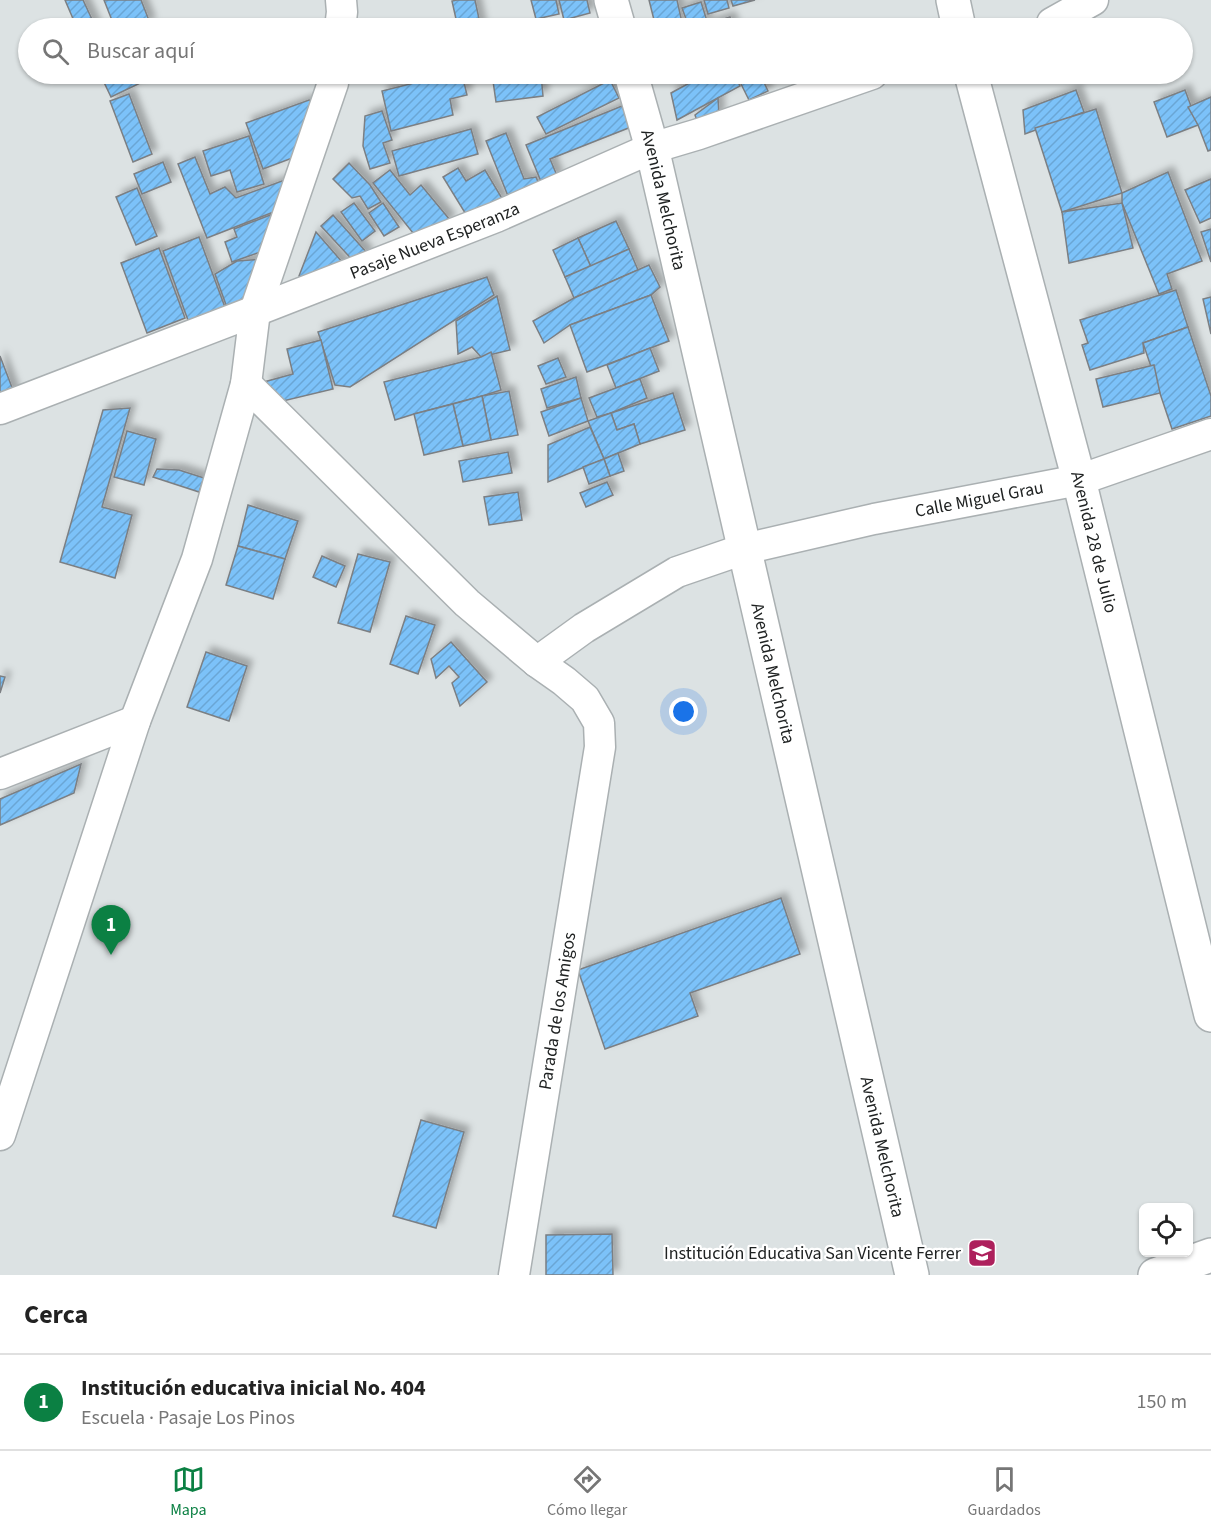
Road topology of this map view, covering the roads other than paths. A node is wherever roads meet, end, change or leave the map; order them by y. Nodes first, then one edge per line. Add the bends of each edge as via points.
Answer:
1 (341, 0) edge
2 (611, 0) edge
3 (953, 0) edge
4 (1093, 0) edge
5 (341, 18) edge
6 (616, 18) edge
7 (957, 18) edge
8 (1061, 18) edge
9 (333, 84) edge
10 (634, 84) edge
11 (843, 84) edge
12 (973, 84) edge
13 (652, 148) junction
14 (255, 311) junction
15 (246, 384) junction
16 (0, 409) edge
17 (1211, 434) edge
18 (1078, 480) junction
19 (744, 549) junction
20 (537, 662) junction
21 (135, 721) junction
22 (0, 774) edge
23 (1211, 1015) edge
24 (0, 1135) edge
25 (1211, 1255) edge
26 (514, 1275) edge
27 (912, 1275) edge
28 (1155, 1275) edge

1 - 5 street
2 - 6 main road
3 - 7 main road
4 - 8 street
9 - 14 street
10 - 13 main road, Avenida Melchorita
11 - 13 street, Pasaje Nueva Esperanza
12 - 18 main road, Avenida 28 de Julio
13 - 14 street, Pasaje Nueva Esperanza via 496,217
13 - 19 main road, Avenida Melchorita
14 - 15 street
14 - 16 street, Pasaje Nueva Esperanza
15 - 20 street, Parada de los Amigos via 467,603
15 - 21 street via 197,559
17 - 18 street, Calle Miguel Grau
18 - 19 street, Calle Miguel Grau via 874,519
18 - 23 main road, Avenida 28 de Julio
19 - 20 street, Calle Miguel Grau via 677,572 584,628
19 - 27 main road, Avenida Melchorita
20 - 26 street, Parada de los Amigos via 585,699 599,723 600,747
21 - 22 street
21 - 24 street
25 - 28 main road

